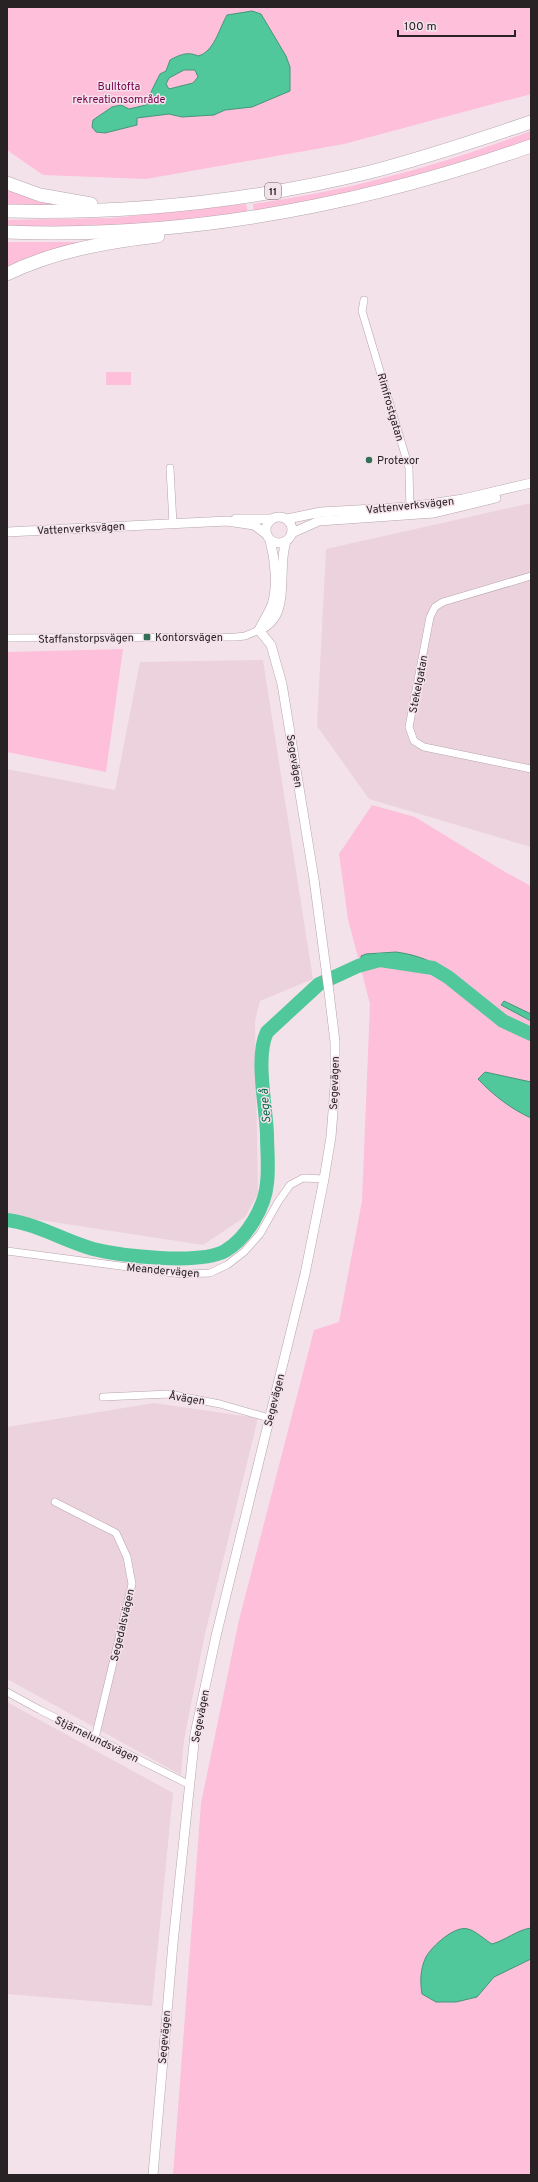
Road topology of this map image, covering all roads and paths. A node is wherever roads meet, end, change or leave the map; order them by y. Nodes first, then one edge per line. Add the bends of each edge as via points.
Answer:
1 (531, 122) edge
2 (531, 146) edge
3 (7, 182) edge
4 (174, 204) junction
5 (313, 207) junction
6 (7, 211) edge
7 (7, 232) edge
8 (7, 274) edge
9 (364, 300) dead end
10 (170, 468) dead end
11 (531, 483) edge
12 (531, 486) edge
13 (410, 512) junction
14 (272, 519) junction
15 (287, 519) junction
16 (227, 521) junction
17 (173, 524) junction
18 (7, 532) edge
19 (292, 533) junction
20 (268, 537) junction
21 (286, 542) junction
22 (531, 576) edge
23 (259, 630) junction
24 (7, 638) edge
25 (531, 769) edge
26 (324, 1179) junction
27 (7, 1251) edge
28 (103, 1397) dead end
29 (269, 1418) junction
30 (55, 1502) dead end
31 (7, 1692) edge
32 (96, 1738) junction
33 (188, 1784) junction
34 (153, 2175) edge

1 - 4 highway, 11 via 418,159 368,172 262,193
2 - 5 highway, 11 via 425,180
3 - 4 highway via 40,195 81,203 126,206
4 - 6 highway, 11 via 72,211
5 - 7 highway, 11 via 162,227 72,233
5 - 8 highway via 242,226 136,239 80,249 49,256
9 - 13 street, Rimfrostgatan via 362,311 409,468
10 - 17 street
11 - 13 street, Vattenverksvägen
12 - 13 street, Vattenverksvägen via 471,504
13 - 15 street, Vattenverksvägen via 321,512
13 - 19 street, Vattenverksvägen via 319,521
14 - 15 street
14 - 16 street, Vattenverksvägen via 239,518
14 - 20 street via 268,523
15 - 19 street via 291,524
16 - 17 street, Vattenverksvägen
16 - 20 street, Vattenverksvägen via 254,526
17 - 18 street, Vattenverksvägen
19 - 21 street
20 - 21 street via 278,543
20 - 23 street via 273,555 273,597 270,610
21 - 23 street via 282,555 282,594 279,607 272,622
22 - 25 street, Stekelgatan via 443,602 435,608 430,617 409,727 414,741 424,748
23 - 24 street, Staffanstorpsvägen via 236,637
23 - 26 street, Segevägen via 271,645 282,684 314,879 335,1042 331,1137
26 - 27 street, Meandervägen via 303,1178 290,1185 260,1234 244,1252 227,1265 210,1273 181,1274
26 - 29 street, Segevägen via 305,1274
28 - 29 street, Åvägen via 169,1394 220,1404
29 - 33 street, Segevägen via 195,1734
30 - 32 street, Segedalsvägen via 116,1533 127,1557 132,1584
31 - 32 street, Stjärnelundsvägen
32 - 33 street, Stjärnelundsvägen
33 - 34 street, Segevägen

